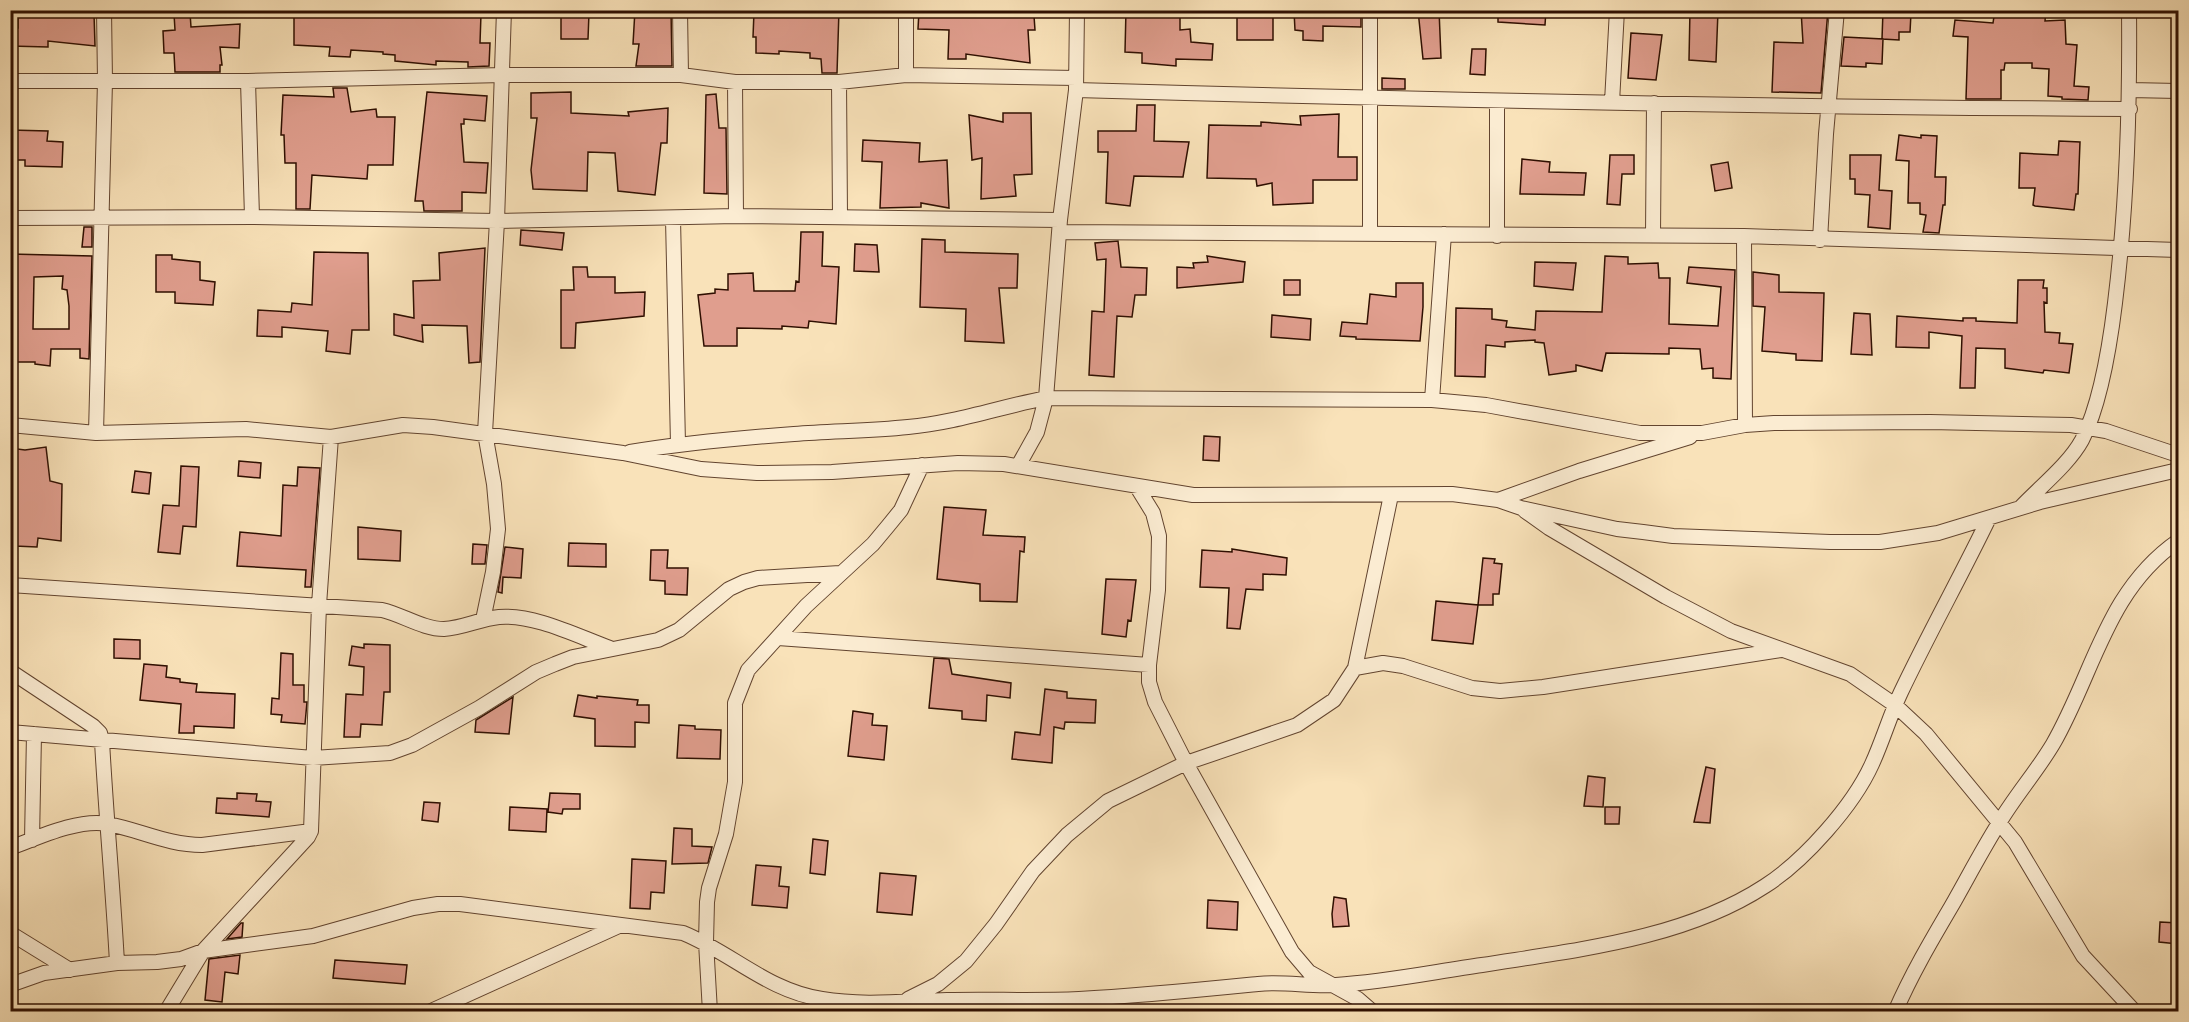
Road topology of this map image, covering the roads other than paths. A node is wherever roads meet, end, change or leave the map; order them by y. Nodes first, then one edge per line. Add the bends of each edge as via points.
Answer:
1 (104, 10) edge
2 (504, 10) edge
3 (680, 10) edge
4 (906, 10) edge
5 (1077, 10) edge
6 (1370, 10) edge
7 (1617, 10) edge
8 (1837, 10) edge
9 (2128, 10) edge
10 (503, 75) junction
11 (681, 75) junction
12 (906, 75) junction
13 (10, 81) edge
14 (105, 81) junction
15 (248, 81) junction
16 (735, 82) junction
17 (839, 82) junction
18 (1076, 84) junction
19 (2130, 90) junction
20 (2178, 91) edge
21 (1369, 99) junction
22 (1497, 102) junction
23 (1612, 102) junction
24 (1654, 103) junction
25 (1830, 107) junction
26 (2130, 109) junction
27 (736, 216) junction
28 (100, 217) junction
29 (10, 218) edge
30 (252, 218) junction
31 (840, 218) junction
32 (673, 219) junction
33 (497, 221) junction
34 (1060, 226) junction
35 (1370, 233) junction
36 (1444, 234) junction
37 (1653, 235) junction
38 (1497, 236) junction
39 (1744, 236) junction
40 (1820, 240) junction
41 (2121, 249) junction
42 (2178, 250) edge
43 (1046, 398) junction
44 (1432, 400) junction
45 (10, 425) edge
46 (1745, 425) junction
47 (2088, 427) junction
48 (96, 433) junction
49 (485, 433) junction
50 (1702, 433) junction
51 (331, 437) junction
52 (678, 444) junction
53 (623, 453) junction
54 (2178, 455) edge
55 (922, 465) junction
56 (1018, 466) junction
57 (2178, 470) edge
58 (1137, 487) junction
59 (1391, 495) junction
60 (1498, 500) junction
61 (1521, 508) junction
62 (2020, 508) junction
63 (1989, 518) junction
64 (2178, 541) edge
65 (840, 573) junction
66 (10, 585) edge
67 (319, 605) junction
68 (483, 620) junction
69 (778, 638) junction
70 (610, 648) junction
71 (1781, 650) junction
72 (1149, 665) junction
73 (1355, 668) junction
74 (10, 671) edge
75 (1895, 705) junction
76 (10, 732) edge
77 (34, 734) junction
78 (102, 741) junction
79 (314, 758) junction
80 (1186, 763) junction
81 (1999, 822) junction
82 (107, 823) junction
83 (311, 831) junction
84 (32, 840) junction
85 (10, 848) edge
86 (621, 925) junction
87 (10, 933) edge
88 (706, 942) junction
89 (203, 951) junction
90 (117, 963) junction
91 (70, 970) junction
92 (10, 986) edge
93 (1330, 986) junction
94 (904, 1001) junction
95 (166, 1011) edge
96 (429, 1011) edge
97 (710, 1011) edge
98 (1373, 1011) edge
99 (1895, 1011) edge
100 (2135, 1011) edge

1 - 14 street
2 - 10 street
3 - 11 street
4 - 12 street
5 - 18 street
6 - 21 street
7 - 23 street
8 - 25 street
9 - 19 street
10 - 11 street
10 - 15 street
10 - 33 street
11 - 16 street
12 - 17 street
12 - 18 street
13 - 14 street
14 - 15 street
14 - 28 street
15 - 30 street
16 - 17 street
16 - 27 street
17 - 31 street
18 - 21 street
18 - 34 street
19 - 20 street
19 - 26 street
21 - 22 street
21 - 35 street
22 - 23 street
22 - 38 street
23 - 24 street
24 - 25 street
24 - 37 street
25 - 26 street
25 - 40 street
26 - 41 street
27 - 31 street
27 - 32 street
28 - 29 street
28 - 30 street
28 - 48 street
30 - 33 street
31 - 34 street
32 - 33 street
32 - 52 street
33 - 49 street
34 - 35 street
34 - 43 street
35 - 36 street
36 - 38 street
36 - 44 street
37 - 38 street
37 - 39 street
39 - 40 street
39 - 46 street
40 - 41 street
41 - 42 street
41 - 47 street via 2107,356
43 - 44 street
43 - 52 street via 907,428
43 - 56 street via 1037,432
44 - 50 street via 1486,405 1640,433
45 - 48 street
46 - 47 street via 1930,422
46 - 50 street
47 - 54 street
47 - 62 street via 2071,455
48 - 51 street via 246,429
49 - 51 street via 403,425
49 - 53 street
49 - 68 street via 498,529 494,572
50 - 60 street
51 - 67 street
52 - 53 street
53 - 55 street via 701,469 757,473
55 - 56 street
55 - 65 street via 888,526
56 - 58 street
57 - 62 street
58 - 59 street via 1193,495
58 - 72 street via 1153,513 1159,536 1158,590
59 - 60 street via 1452,494
59 - 73 street
60 - 61 street
61 - 63 street via 1617,529 1673,536 1830,542 1880,542 1938,533
61 - 71 street via 1666,597 1731,631
62 - 63 street
63 - 75 street
64 - 81 street via 2140,576 2117,606 2052,745
65 - 69 street
65 - 70 street via 744,582 729,589 679,630 657,640
66 - 67 street
67 - 68 street via 382,610 443,629
67 - 79 street
68 - 70 street via 500,617 545,624
69 - 72 street
69 - 88 street via 748,670 735,703 735,782 726,834 710,888
70 - 79 street via 536,672 412,745 390,753
71 - 73 street via 1500,691 1472,688 1402,666 1383,663
71 - 75 street via 1850,674
72 - 80 street via 1155,702
73 - 80 street via 1334,700 1297,725
74 - 78 street via 93,726
75 - 81 street via 1926,734
75 - 93 street via 1871,768 1843,811 1766,886 1732,904 1613,945 1393,981
76 - 77 street
77 - 78 street
77 - 84 street
78 - 79 street
78 - 82 street
79 - 83 street
80 - 93 street via 1292,952 1309,972
80 - 94 street via 1108,801 1083,821 1033,871 966,961 938,984
81 - 99 street
81 - 100 street via 2083,956
82 - 83 street via 188,845
82 - 84 street via 78,825
82 - 90 street
83 - 89 street
84 - 85 street
86 - 88 street via 683,933
86 - 89 street via 438,904 314,936
86 - 96 street
87 - 91 street
88 - 94 street via 762,979 788,990 821,999
88 - 97 street
89 - 90 street via 181,959
89 - 95 street
90 - 91 street
91 - 92 street via 44,973
93 - 94 street via 1262,984 1075,999
93 - 98 street

